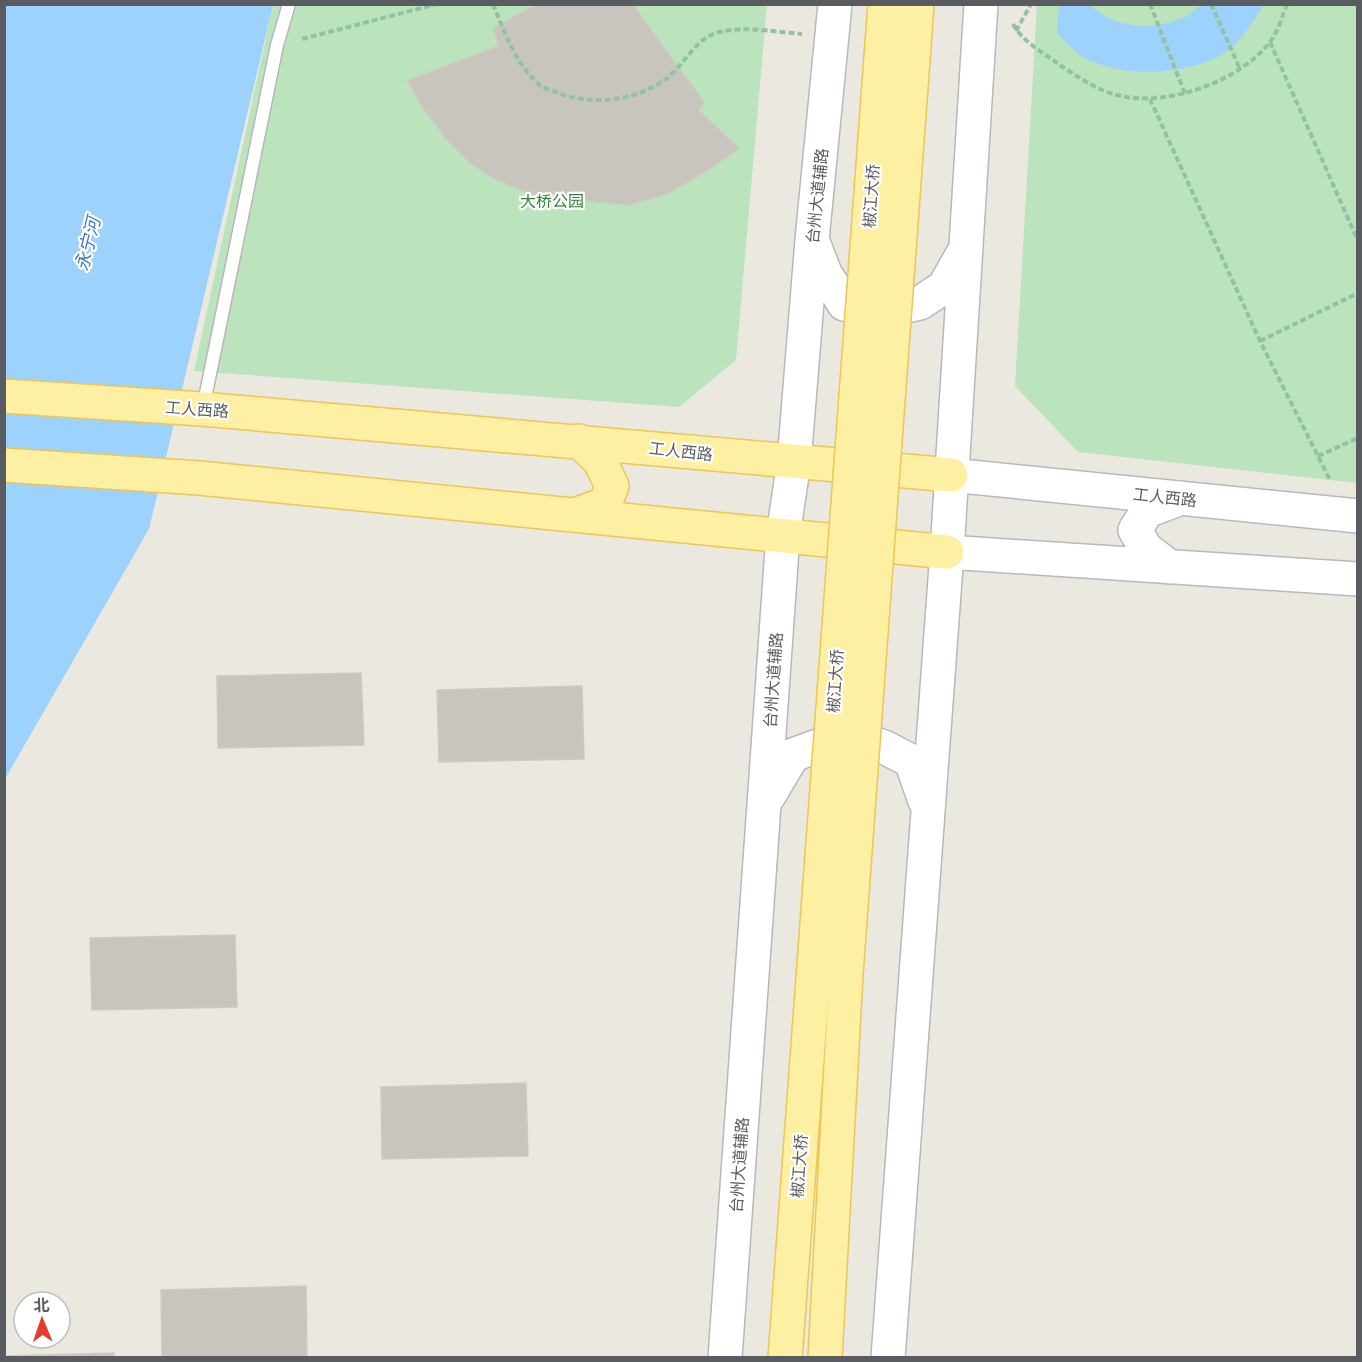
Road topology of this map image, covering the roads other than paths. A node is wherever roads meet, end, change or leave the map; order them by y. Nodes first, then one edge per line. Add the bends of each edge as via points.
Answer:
1 (289, 4) edge
2 (885, 4) edge
3 (917, 4) edge
4 (981, 4) edge
5 (834, 20) edge
6 (813, 240) junction
7 (964, 252) junction
8 (4, 396) edge
9 (202, 409) junction
10 (579, 441) junction
11 (794, 462) junction
12 (4, 465) edge
13 (951, 475) junction
14 (1181, 498) junction
15 (575, 515) junction
16 (1352, 515) edge
17 (783, 535) junction
18 (947, 552) junction
19 (1170, 567) junction
20 (1358, 579) edge
21 (764, 802) junction
22 (928, 812) junction
23 (725, 1358) edge
24 (785, 1358) edge
25 (825, 1358) edge
26 (888, 1358) edge

1 - 9 lane via 277,45
2 - 24 main road, 椒江大桥, bridge
3 - 25 main road, 椒江大桥, bridge via 846,974
4 - 7 main road
5 - 6 main road, 台州大道辅路
6 - 7 main road via 825,273 844,304 882,312 920,303 944,288
6 - 11 main road, 台州大道辅路
7 - 13 main road
8 - 9 main road, 工人西路
9 - 10 main road, 工人西路
10 - 11 main road, 工人西路
10 - 15 main road via 600,461 612,486 605,504
11 - 13 main road, 工人西路
11 - 17 main road, 台州大道辅路
12 - 15 main road via 199,478
13 - 14 main road, 工人西路
13 - 18 main road
14 - 16 main road, 工人西路
14 - 19 main road via 1147,511 1135,530 1146,549
15 - 17 main road
17 - 18 main road
17 - 21 main road, 台州大道辅路
18 - 19 main road
18 - 22 main road
19 - 20 main road
21 - 22 main road via 793,755 848,735 910,761
21 - 23 main road, 台州大道辅路
22 - 26 main road

